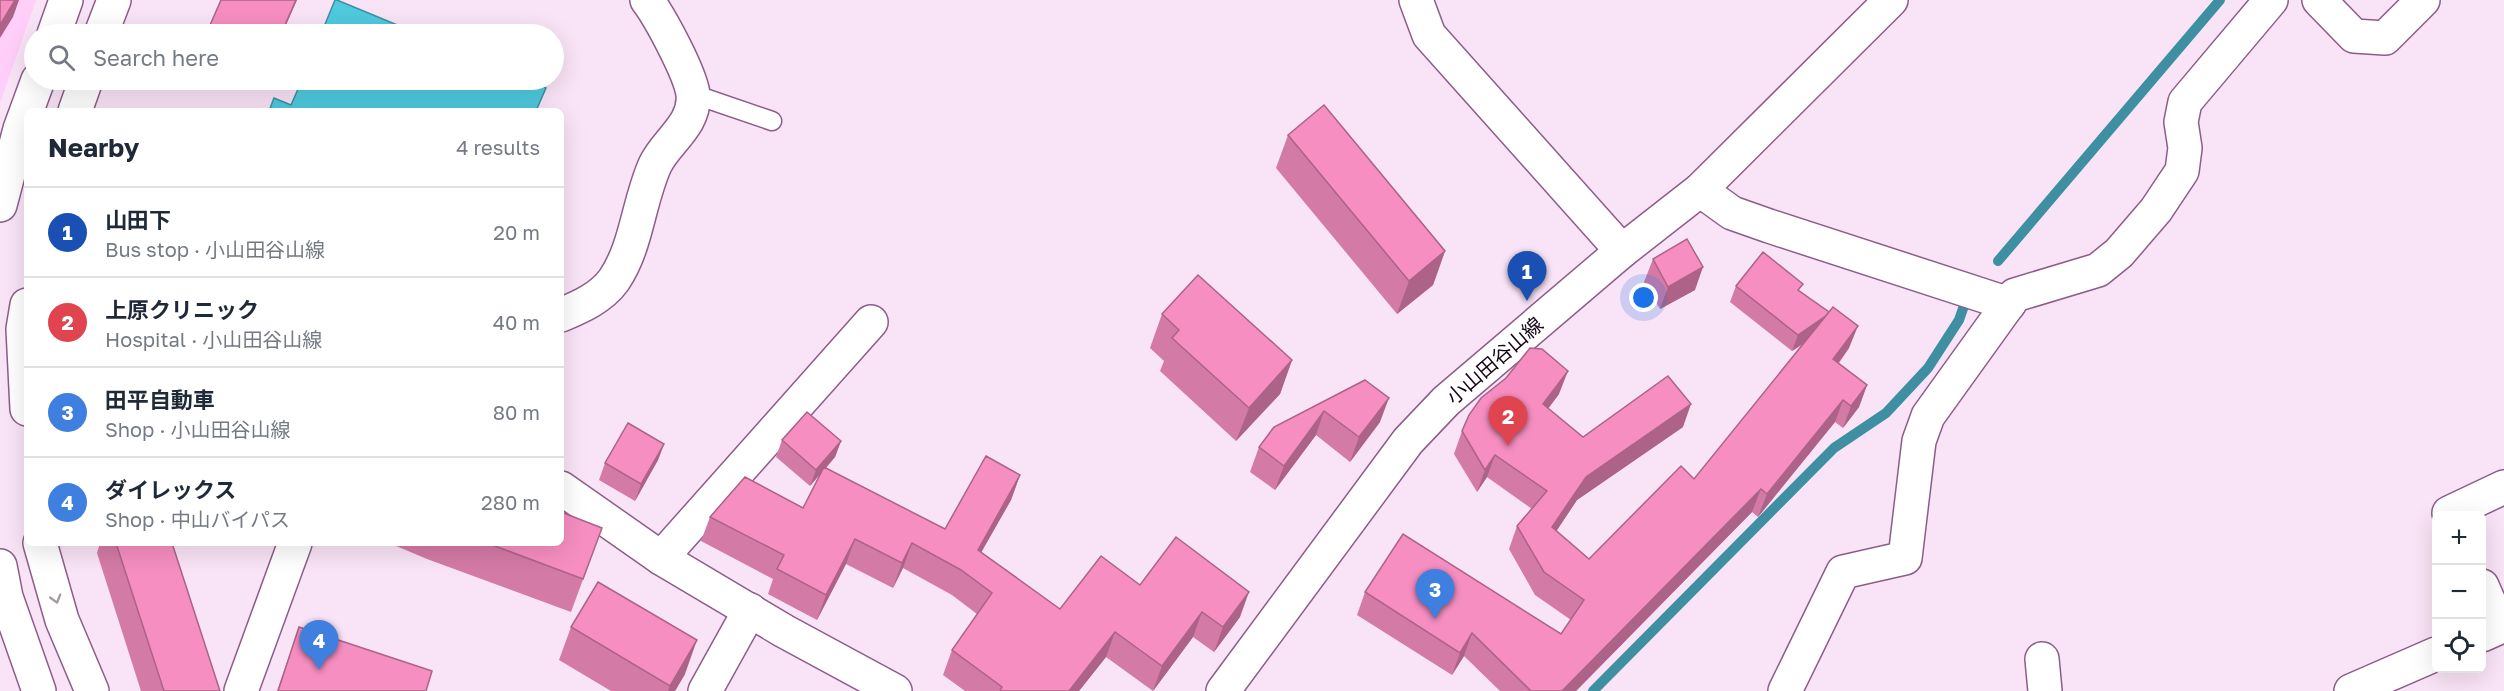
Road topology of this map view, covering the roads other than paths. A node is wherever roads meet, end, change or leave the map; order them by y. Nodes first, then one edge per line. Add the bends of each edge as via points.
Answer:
1 (66, 0) edge
2 (114, 0) edge
3 (647, 0) edge
4 (1416, 0) edge
5 (1891, 0) edge
6 (2271, 0) edge
7 (2319, 0) edge
8 (2423, 0) edge
9 (58, 24) edge
10 (106, 24) edge
11 (34, 90) edge
12 (82, 90) edge
13 (693, 94) junction
14 (28, 108) edge
15 (76, 108) edge
16 (24, 118) edge
17 (772, 121) dead end
18 (1700, 190) junction
19 (0, 205) edge
20 (1622, 251) junction
21 (2009, 304) junction
22 (564, 314) edge
23 (17, 321) edge
24 (871, 322) dead end
25 (24, 383) edge
26 (2504, 487) edge
27 (564, 490) edge
28 (2453, 511) edge
29 (42, 546) edge
30 (294, 546) edge
31 (661, 558) junction
32 (0, 566) edge
33 (2486, 596) edge
34 (750, 610) junction
35 (2486, 633) edge
36 (2432, 656) edge
37 (2042, 659) dead end
38 (39, 691) edge
39 (92, 691) edge
40 (242, 691) edge
41 (705, 691) edge
42 (895, 691) edge
43 (1223, 691) edge
44 (1785, 691) edge
45 (2044, 691) edge
46 (2351, 691) edge

1 - 9 street
2 - 10 street
3 - 13 street via 677,52
4 - 20 street via 1429,35
5 - 18 street, 小山田谷山線
6 - 21 street via 2185,102 2181,122 2185,148 2182,171 2156,210 2119,253 2097,270 2015,295
7 - 8 street via 2354,36 2385,38
11 - 14 street
12 - 15 street
13 - 17 lane
13 - 22 street via 691,110 680,133 656,162 641,201 633,242 613,281 591,302
16 - 19 street
18 - 20 street, 小山田谷山線
18 - 21 street via 1732,213
20 - 43 street, 小山田谷山線 via 1446,401 1408,441
21 - 44 street via 1928,416 1919,441 1905,558 1843,572
23 - 25 street
24 - 31 street
26 - 28 street
27 - 31 street
29 -> 39 street via 62,620
30 - 40 street
31 - 34 street
32 - 38 street via 6,597
33 - 35 street via 2500,627
34 - 41 street
34 - 42 street
36 - 46 street
37 - 45 street

